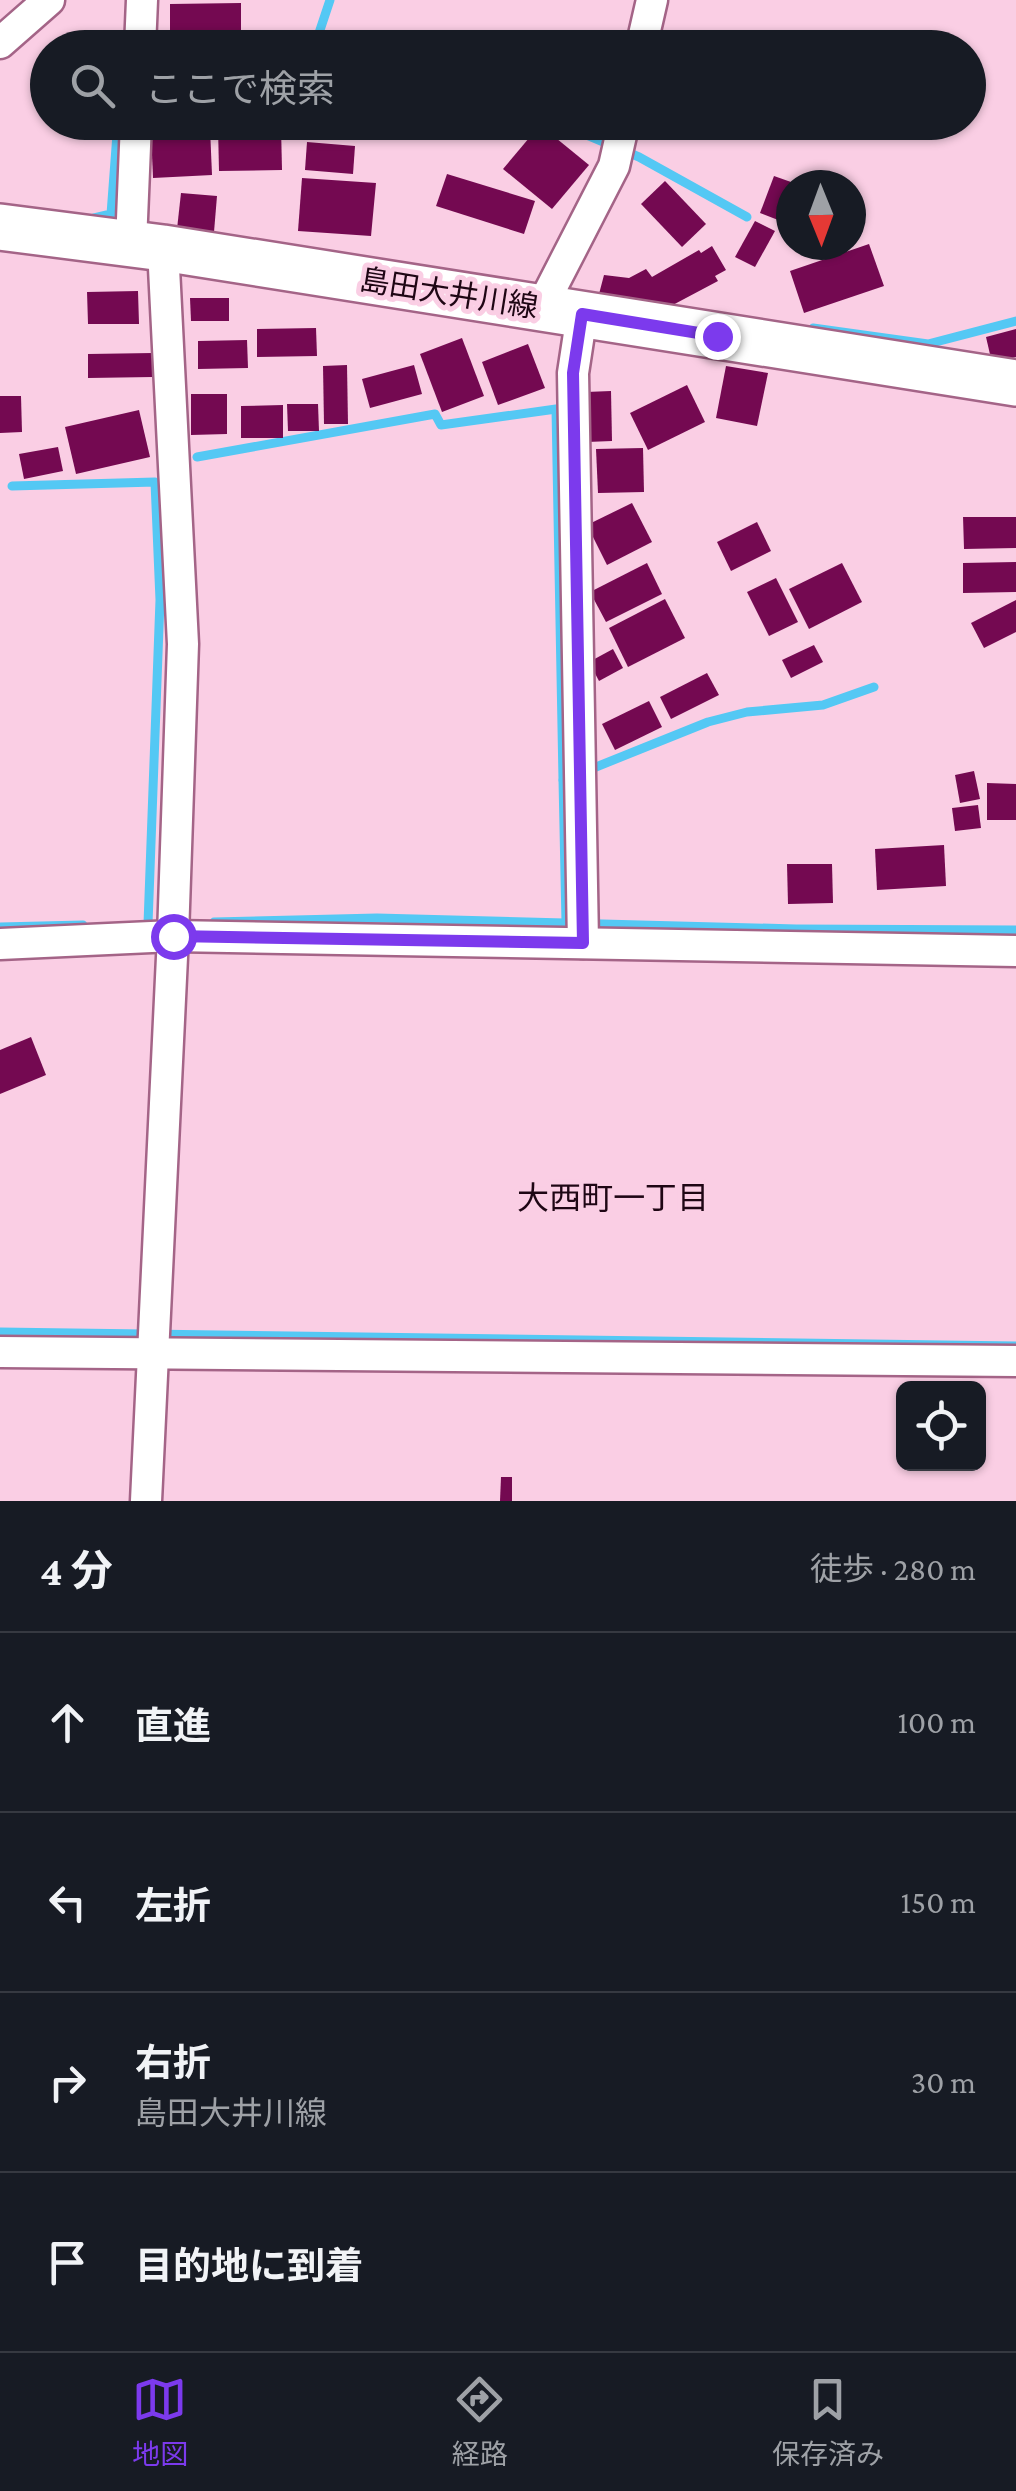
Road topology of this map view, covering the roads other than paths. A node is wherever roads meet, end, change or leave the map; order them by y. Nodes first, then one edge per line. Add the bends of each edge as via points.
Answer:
1 (49, 0) edge
2 (142, 0) edge
3 (652, 0) edge
4 (141, 30) edge
5 (645, 30) edge
6 (0, 43) edge
7 (138, 140) edge
8 (620, 140) edge
9 (0, 226) edge
10 (147, 246) junction
11 (562, 311) junction
12 (1016, 383) edge
13 (173, 936) junction
14 (583, 943) junction
15 (0, 944) edge
16 (1016, 951) edge
17 (0, 1352) edge
18 (152, 1355) junction
19 (1016, 1361) edge
20 (146, 1501) edge

1 - 6 street
2 - 4 street
3 - 5 street
7 - 10 street
8 - 11 street
9 - 10 main road, 島田大井川線
10 - 11 main road, 島田大井川線
10 - 13 street via 183,644
11 - 12 main road, 島田大井川線
11 - 14 street via 573,373
13 - 14 street
13 - 15 street
13 - 18 street
14 - 16 street
17 - 18 street
18 - 19 street
18 - 20 street

